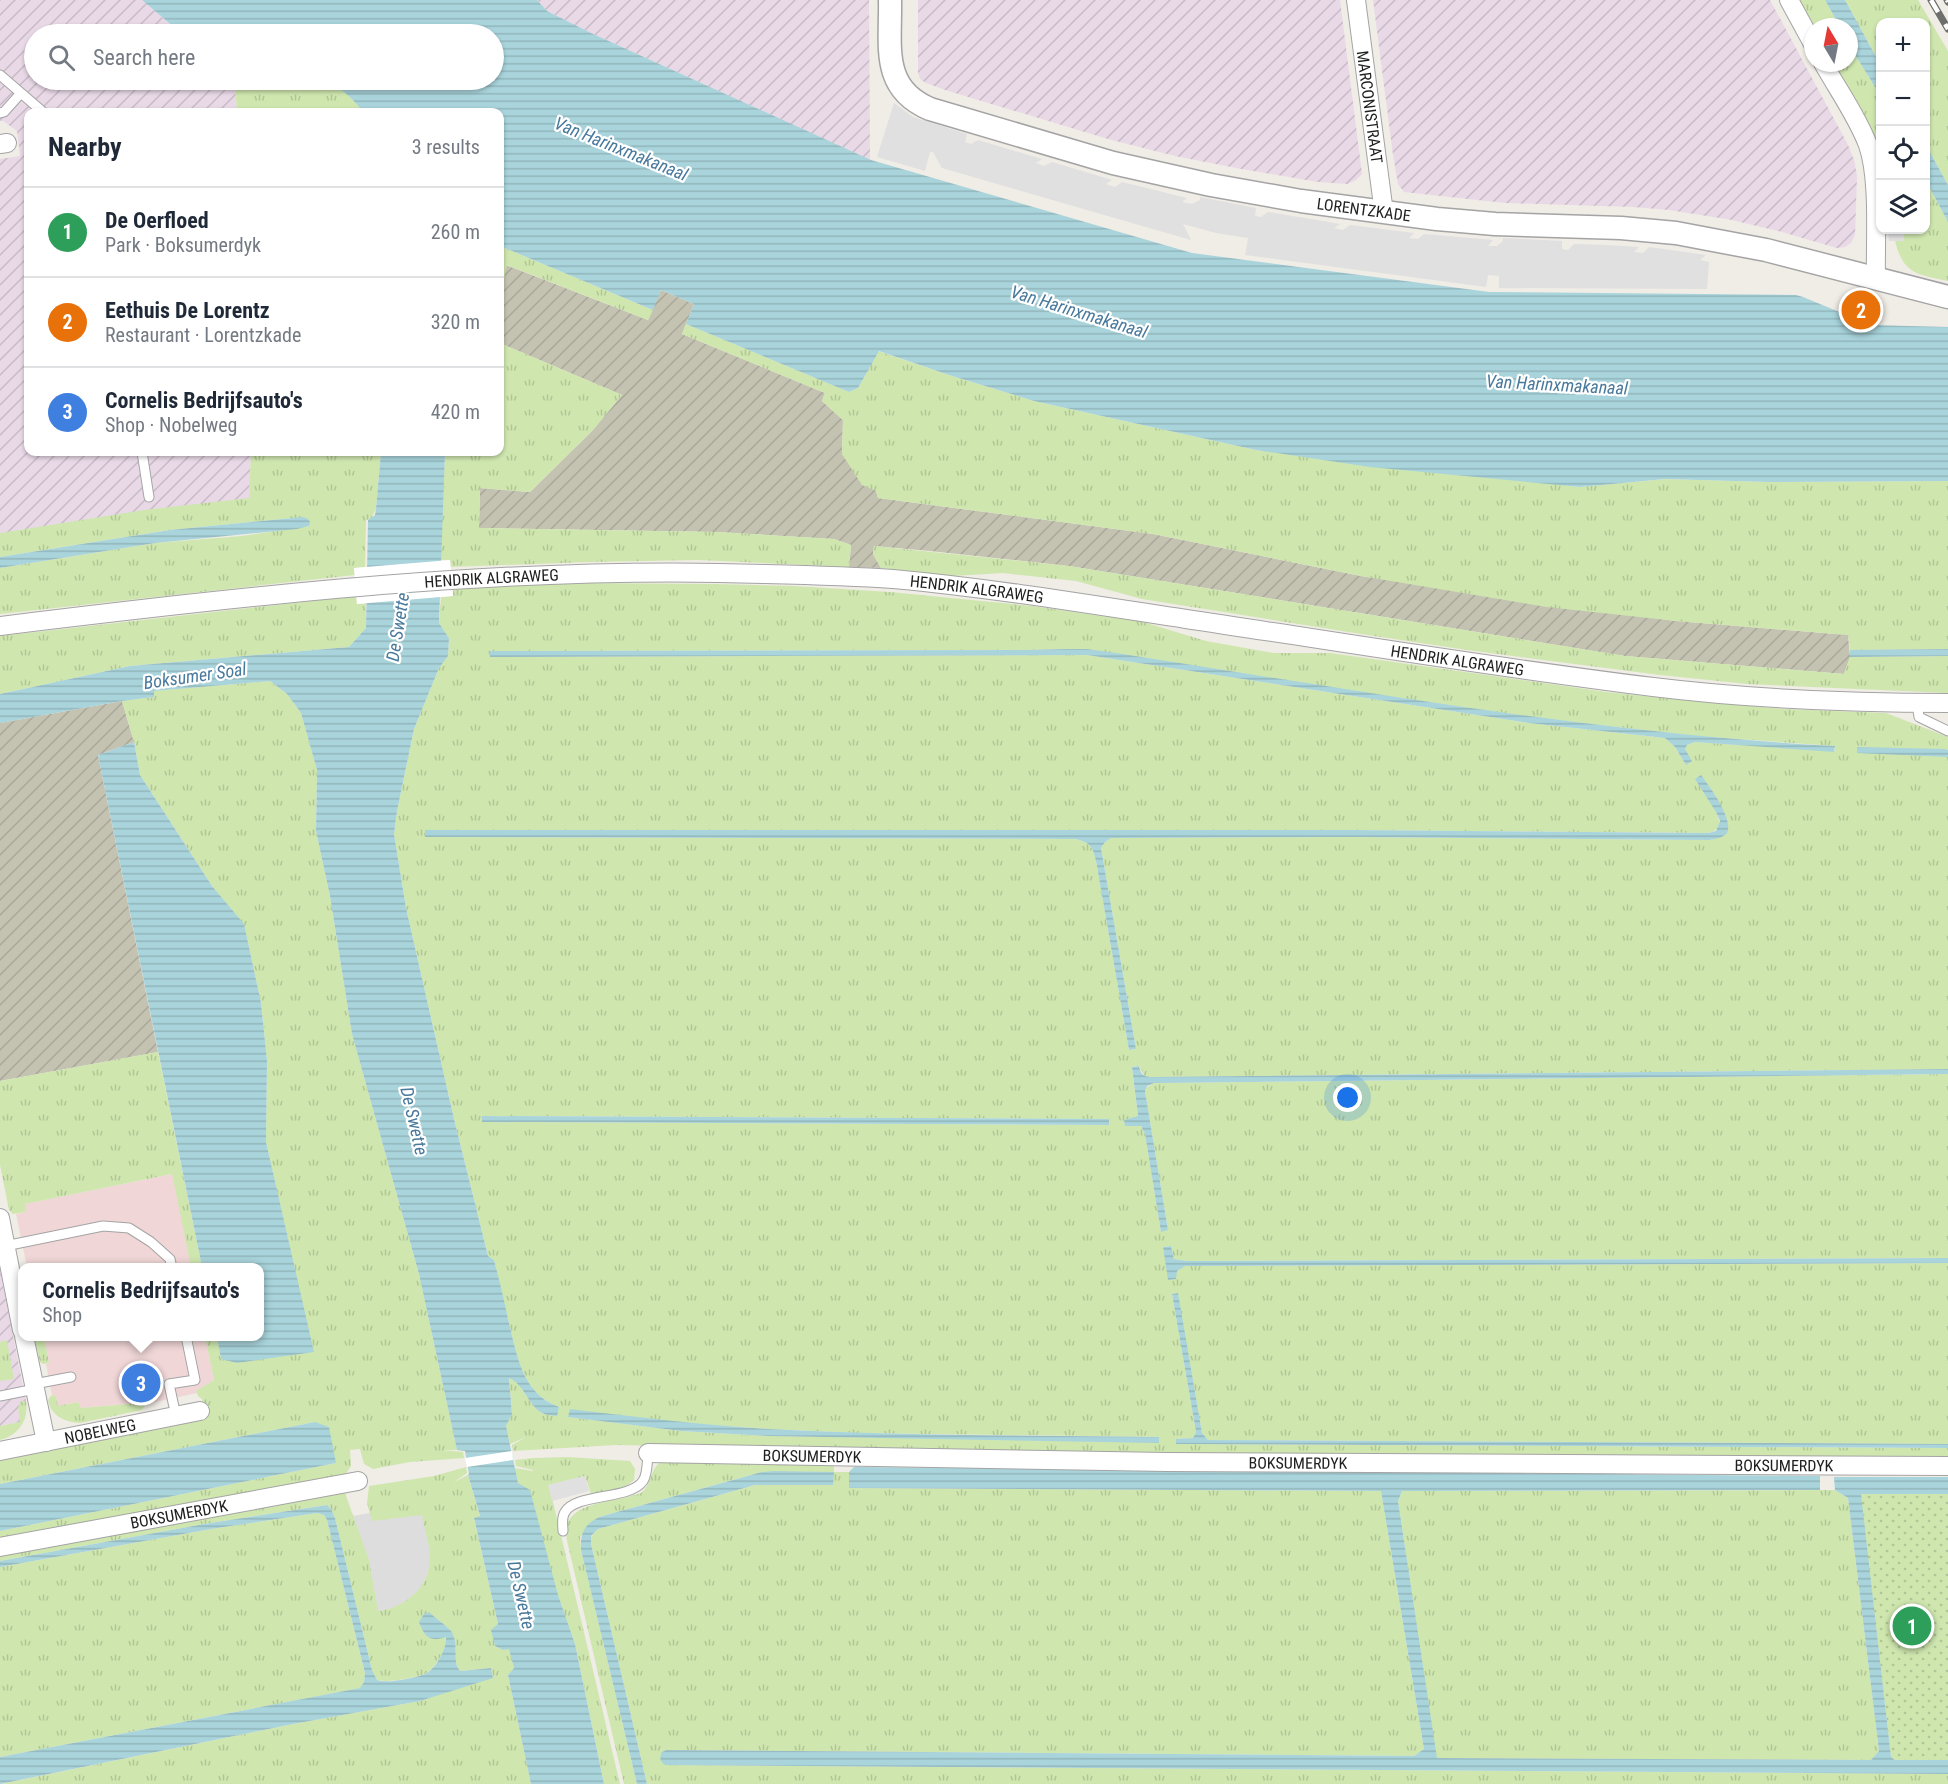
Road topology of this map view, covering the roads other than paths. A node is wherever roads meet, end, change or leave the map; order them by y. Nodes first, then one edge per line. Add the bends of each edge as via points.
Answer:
1 (890, 0) edge
2 (1356, 0) edge
3 (1789, 0) edge
4 (1804, 28) edge
5 (1828, 72) edge
6 (0, 75) edge
7 (21, 93) junction
8 (38, 108) edge
9 (0, 113) edge
10 (1384, 213) junction
11 (1876, 279) junction
12 (1948, 297) edge
13 (143, 456) edge
14 (149, 497) dead end
15 (0, 626) edge
16 (1917, 703) junction
17 (1948, 703) edge
18 (1948, 731) edge
19 (0, 1218) edge
20 (5, 1246) junction
21 (171, 1263) edge
22 (5, 1274) edge
23 (18, 1317) edge
24 (25, 1341) edge
25 (187, 1341) edge
26 (71, 1377) dead end
27 (34, 1387) junction
28 (0, 1396) edge
29 (200, 1411) dead end
30 (176, 1416) junction
31 (46, 1443) junction
32 (0, 1451) edge
33 (648, 1453) joint
34 (1948, 1466) edge
35 (358, 1481) dead end
36 (563, 1531) dead end
37 (0, 1548) edge

1 - 10 street, LORENTZKADE via 892,69 896,82 903,93 930,109 1168,176
2 - 10 street, MARCONISTRAAT
3 - 4 street
5 - 11 street via 1863,133 1872,159
6 - 7 lane
7 - 8 lane
7 - 9 lane
10 - 11 street, LORENTZKADE via 1495,224 1676,233 1766,250
11 - 12 street, LORENTZKADE
13 - 14 lane
15 - 16 street, HENDRIK ALGRAWEG via 195,602 452,579 696,571 892,579 1034,596 1657,687
16 - 17 street, HENDRIK ALGRAWEG
16 - 18 lane via 1919,717
19 - 20 street
20 - 21 lane via 103,1226 129,1228 151,1242
20 - 22 street
22 - 23 street
24 - 27 street
25 - 30 lane via 195,1380 170,1384
26 - 27 lane
27 - 28 lane
27 - 31 street
29 - 30 street, NOBELWEG
30 - 31 street, NOBELWEG
31 - 32 street, NOBELWEG
33 - 34 street, BOKSUMERDYK via 1167,1462
33 - 36 lane via 646,1474 639,1485 574,1504 565,1511
35 - 37 street, BOKSUMERDYK

